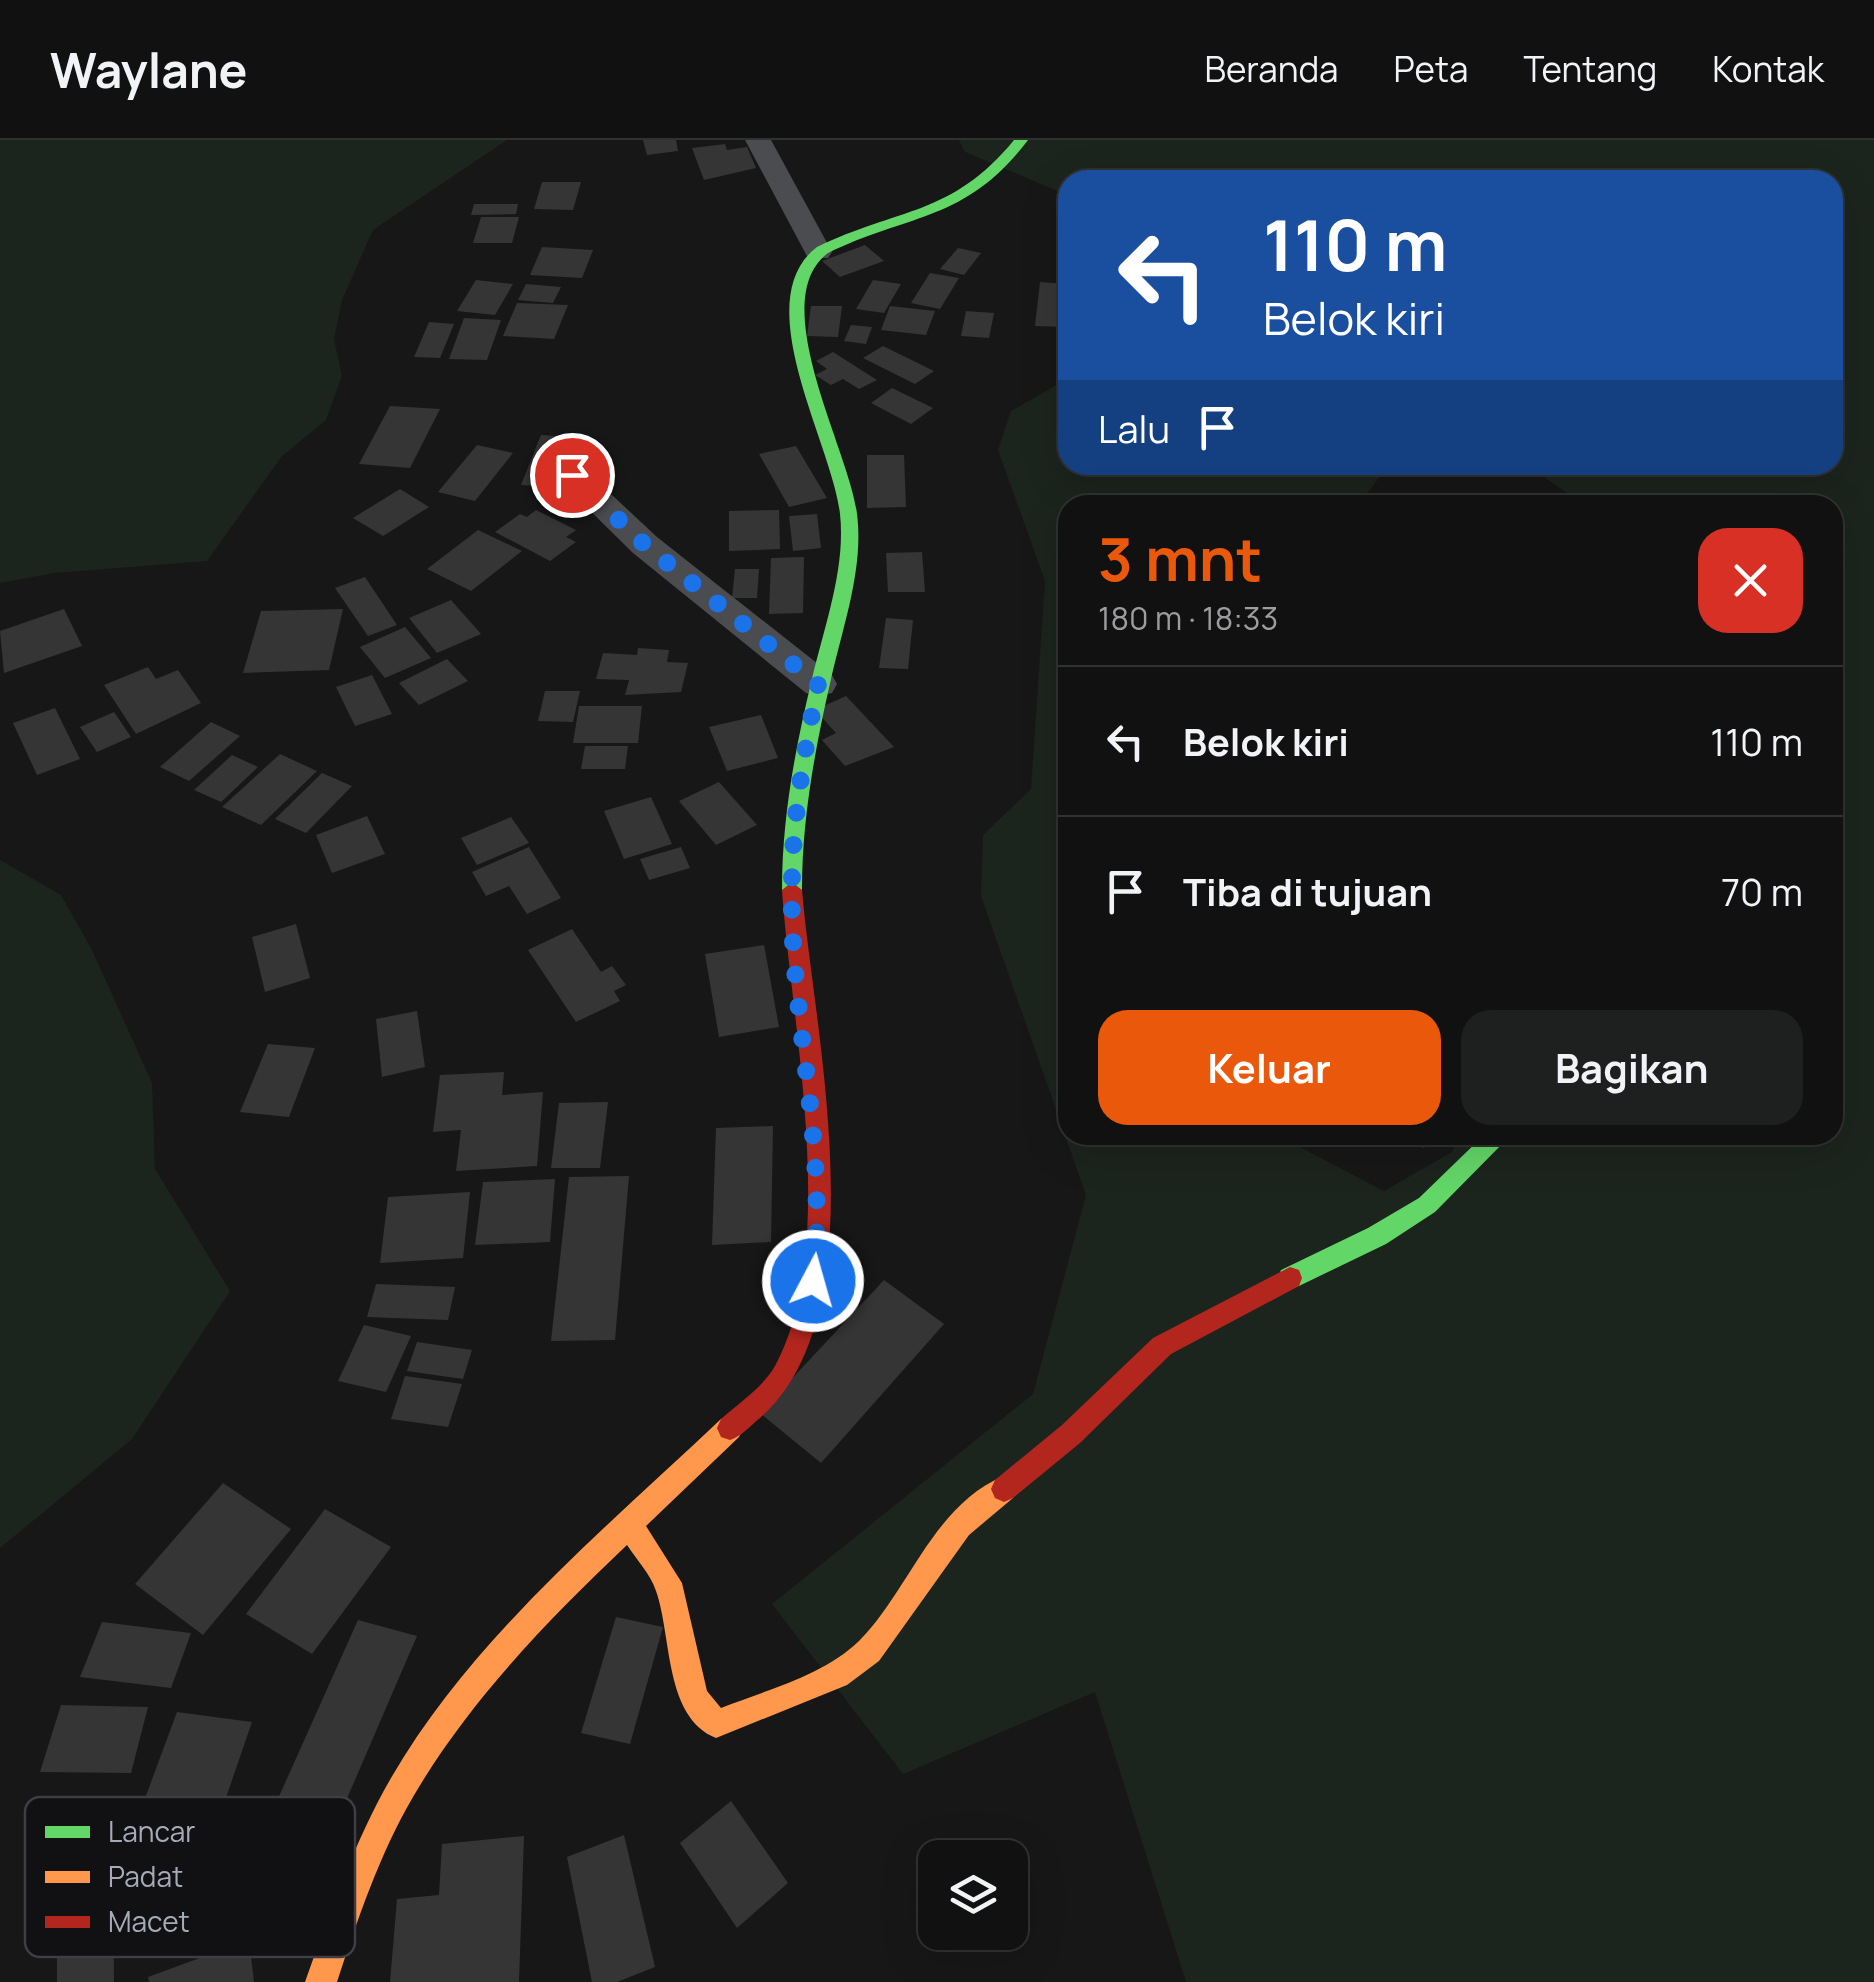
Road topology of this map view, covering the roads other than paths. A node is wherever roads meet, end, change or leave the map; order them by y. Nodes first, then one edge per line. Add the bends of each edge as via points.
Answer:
1 (758, 140) edge
2 (1021, 140) edge
3 (818, 252) junction
4 (572, 475) dead end
5 (818, 684) junction
6 (1489, 1145) edge
7 (630, 1526) junction
8 (355, 1888) edge
9 (330, 1957) edge
10 (321, 1982) edge

1 - 3 street
2 - 3 street via 997,171 945,205
3 - 5 street via 803,276 796,338 838,460 849,517 840,600
4 - 5 street via 645,545
5 - 7 street via 792,880 820,1225 810,1309 782,1376
6 - 7 street via 1427,1206 1162,1346 1071,1434 959,1526 900,1614 837,1675 716,1724 694,1698 668,1583
7 - 8 street via 489,1665 402,1786
9 - 10 street

